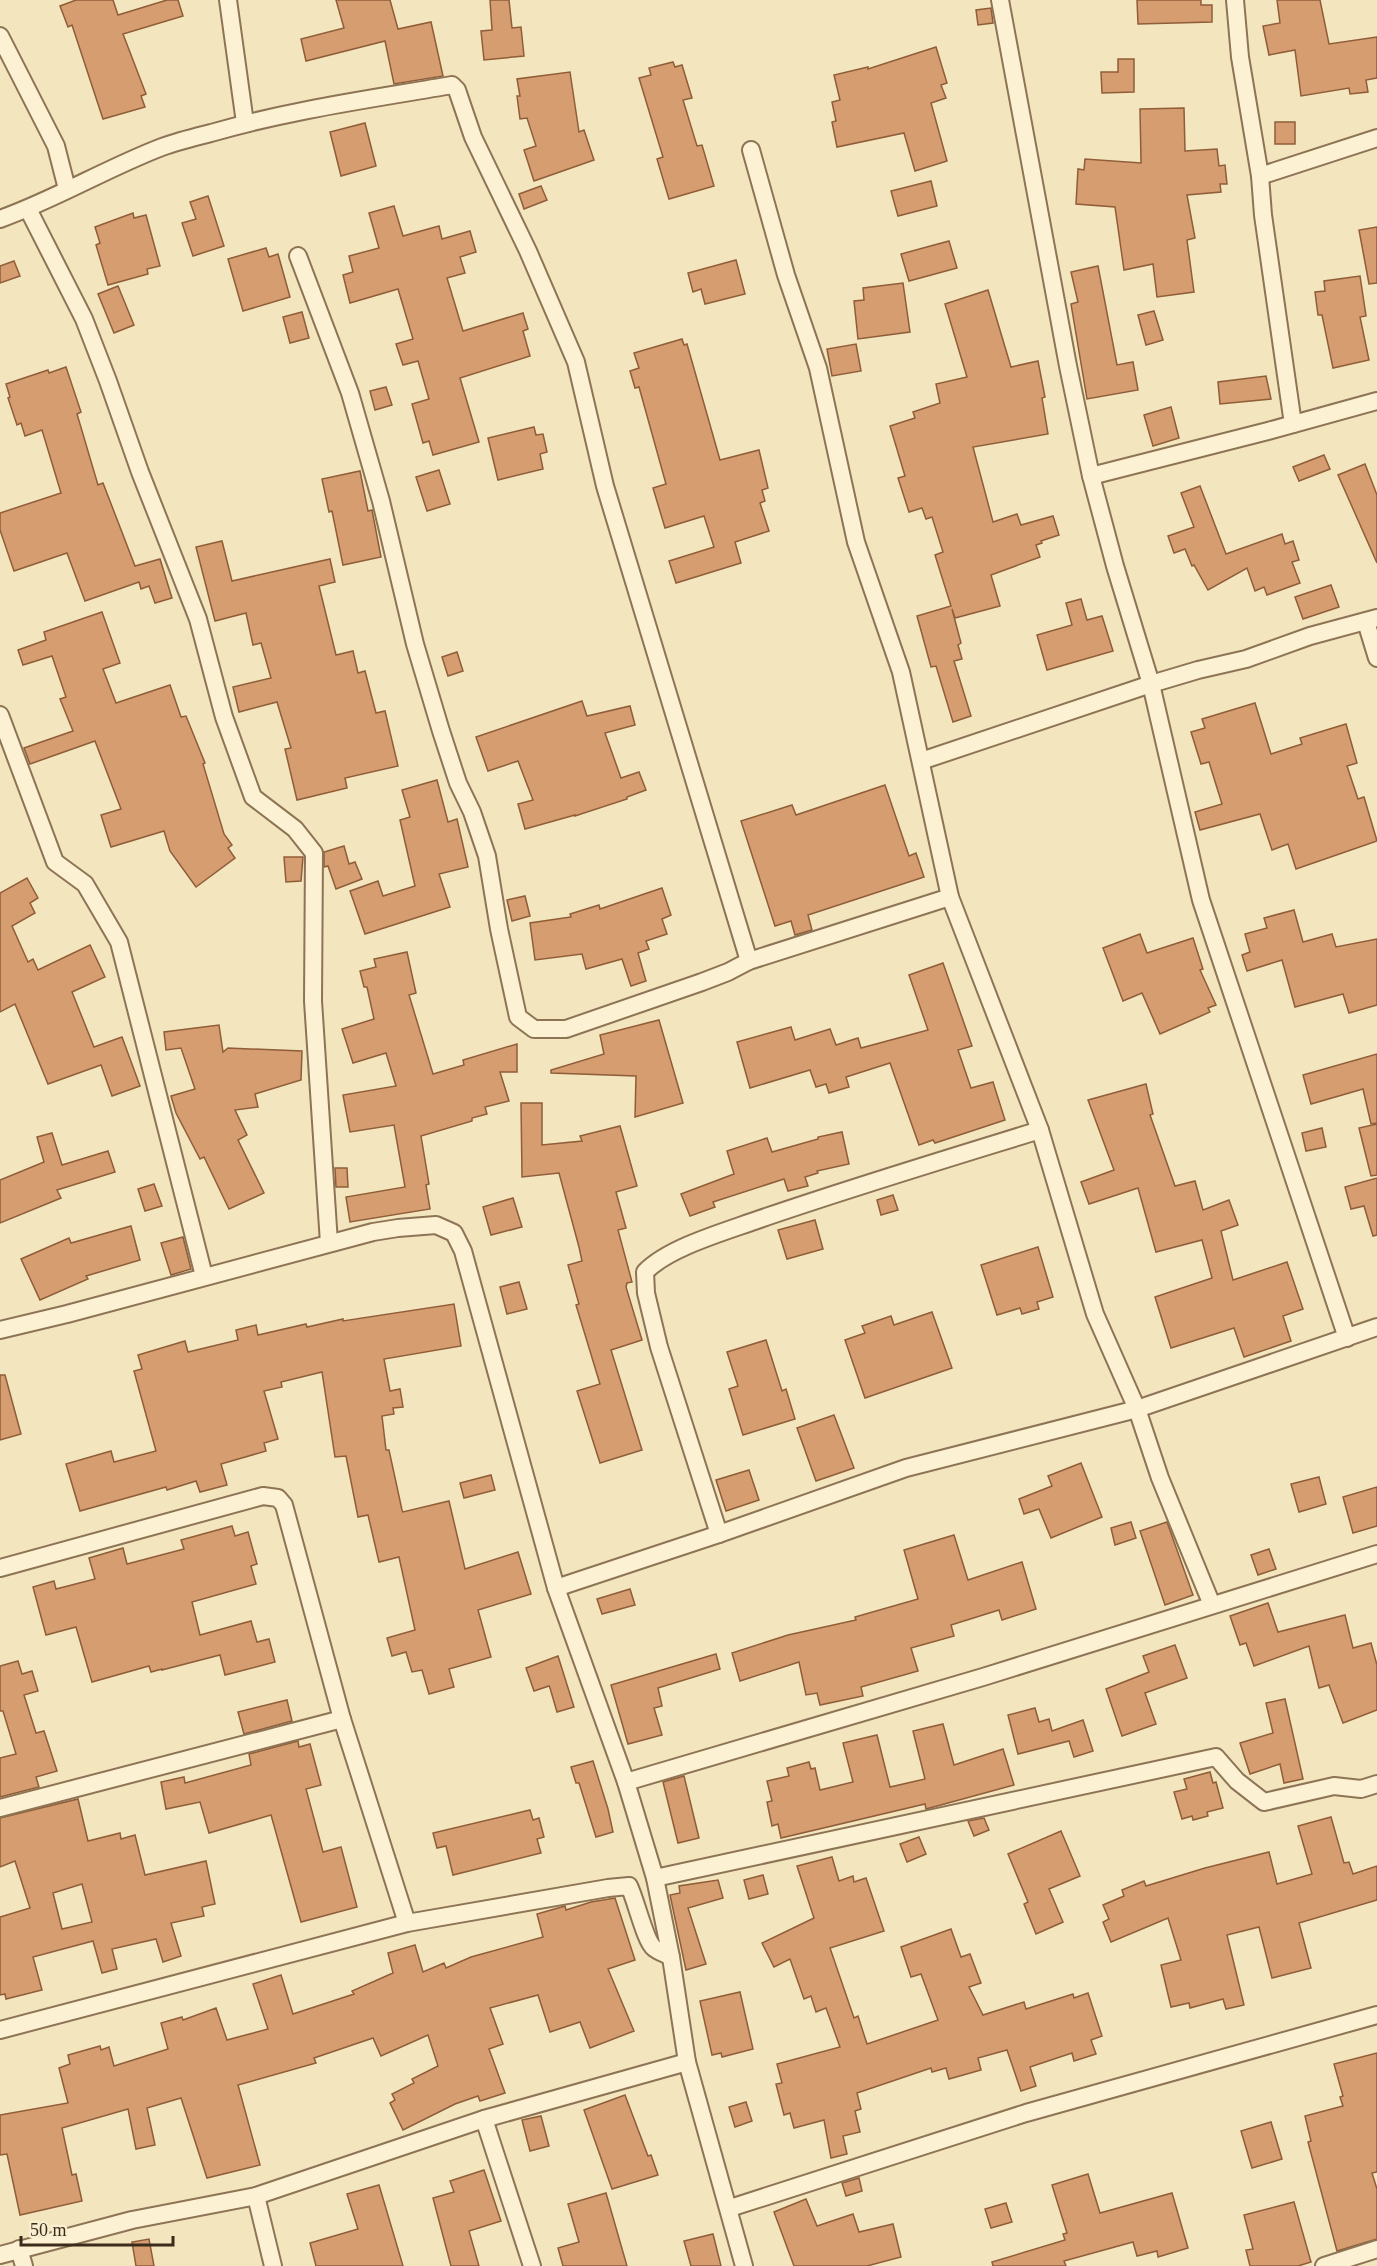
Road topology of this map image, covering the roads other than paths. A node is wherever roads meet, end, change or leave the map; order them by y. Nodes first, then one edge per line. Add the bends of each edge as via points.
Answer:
1 (228, 0) edge
2 (1000, 0) edge
3 (1235, 0) edge
4 (0, 36) edge
5 (244, 123) junction
6 (1377, 138) edge
7 (751, 150) dead end
8 (1260, 176) junction
9 (67, 189) junction
10 (28, 209) junction
11 (0, 219) edge
12 (298, 256) dead end
13 (1377, 401) edge
14 (1293, 424) junction
15 (1091, 476) junction
16 (1372, 620) edge
17 (1377, 658) edge
18 (1151, 684) junction
19 (0, 715) edge
20 (921, 761) junction
21 (950, 897) junction
22 (749, 961) junction
23 (1040, 1130) junction
24 (329, 1244) junction
25 (204, 1276) junction
26 (1377, 1327) edge
27 (0, 1330) edge
28 (1347, 1338) junction
29 (1137, 1410) junction
30 (719, 1534) junction
31 (1377, 1554) edge
32 (0, 1568) edge
33 (556, 1588) junction
34 (1212, 1605) junction
35 (342, 1719) junction
36 (626, 1782) junction
37 (1377, 1784) edge
38 (0, 1808) edge
39 (655, 1878) junction
40 (407, 1923) junction
41 (671, 1957) junction
42 (1377, 2015) edge
43 (0, 2030) edge
44 (687, 2061) junction
45 (484, 2119) junction
46 (256, 2196) junction
47 (730, 2208) junction
48 (20, 2249) junction
49 (1377, 2249) edge
50 (0, 2255) edge
51 (24, 2266) edge
52 (273, 2266) edge
53 (532, 2266) edge
54 (744, 2266) edge
55 (1324, 2266) edge

1 - 5 street
2 - 15 street
3 - 8 street via 1240,57
4 - 9 street via 56,147
5 - 9 street via 163,146
5 - 22 street via 452,85 457,90 473,138 576,362 605,486
6 - 8 street
7 - 20 street via 786,275 818,368 856,542 901,672
8 - 14 street
9 - 10 street
10 - 11 street
10 - 24 street via 84,319 108,381 198,619 224,717 253,797 295,829 314,853 313,1001
12 - 22 street via 350,393 415,644 458,783 487,856 518,1017 534,1029 567,1029 702,982
13 - 14 street
14 - 15 street
15 - 18 street
16 - 17 street
16 - 18 street
18 - 20 street
18 - 28 street via 1201,900
19 - 25 street via 55,862 85,884 119,942
20 - 21 street
21 - 22 street
21 - 23 street
23 - 29 street via 1095,1314
23 - 30 street via 837,1192 705,1238 654,1263 645,1272 659,1347
24 - 25 street
24 - 33 street via 398,1228 436,1226 454,1233 463,1251
25 - 27 street
26 - 28 street
28 - 29 street
29 - 30 street via 906,1468
29 - 34 street
30 - 33 street
31 - 34 street
32 - 35 street via 263,1496 278,1498 284,1505
33 - 36 street
34 - 36 street
35 - 38 street
35 - 40 street
36 - 39 street
37 - 39 street via 1361,1789 1334,1786 1264,1802 1215,1757
39 - 41 street
40 - 41 street via 629,1886 648,1940 653,1948
40 - 43 street
41 - 44 street
42 - 47 street via 1026,2113
44 - 45 street
44 - 47 street
45 - 46 street
45 - 53 street
46 - 48 street via 132,2220
46 - 52 street
47 - 54 street
48 - 50 street
48 - 51 street
49 - 55 street

